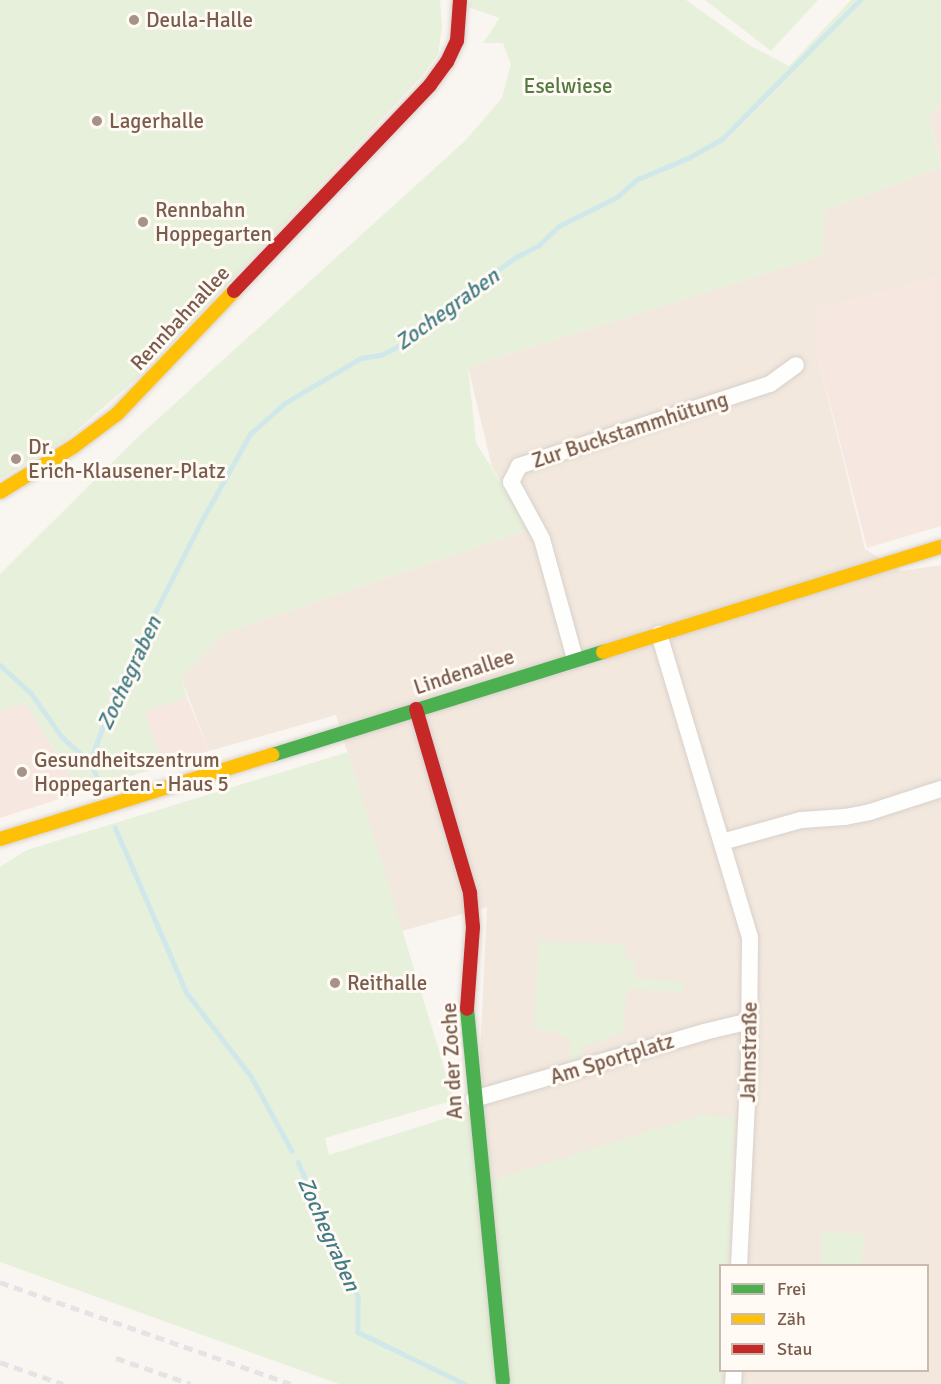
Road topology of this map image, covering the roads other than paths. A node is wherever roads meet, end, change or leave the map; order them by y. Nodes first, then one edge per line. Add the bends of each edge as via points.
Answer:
1 (460, 0) edge
2 (796, 366) dead end
3 (0, 492) edge
4 (941, 547) edge
5 (658, 634) junction
6 (575, 659) junction
7 (416, 709) junction
8 (941, 789) edge
9 (0, 839) edge
10 (722, 842) junction
11 (750, 1021) junction
12 (474, 1099) junction
13 (739, 1264) edge
14 (503, 1381) dead end

1 - 3 street, Rennbahnallee via 457,41 430,85 117,414 73,447
2 - 6 street, Zur Buckstammhütung via 770,384 519,466 511,482 542,539
4 - 5 street, Lindenallee
5 - 6 street, Lindenallee
5 - 10 street, Jahnstraße
6 - 7 street, Lindenallee
7 - 9 street, Lindenallee
7 - 12 street, An der Zoche via 470,893 474,927 466,1016
8 - 10 street via 870,812 801,820
10 - 11 street, Jahnstraße via 750,937
11 - 12 street, Am Sportplatz
11 - 13 street, Jahnstraße
12 - 14 street, An der Zoche

